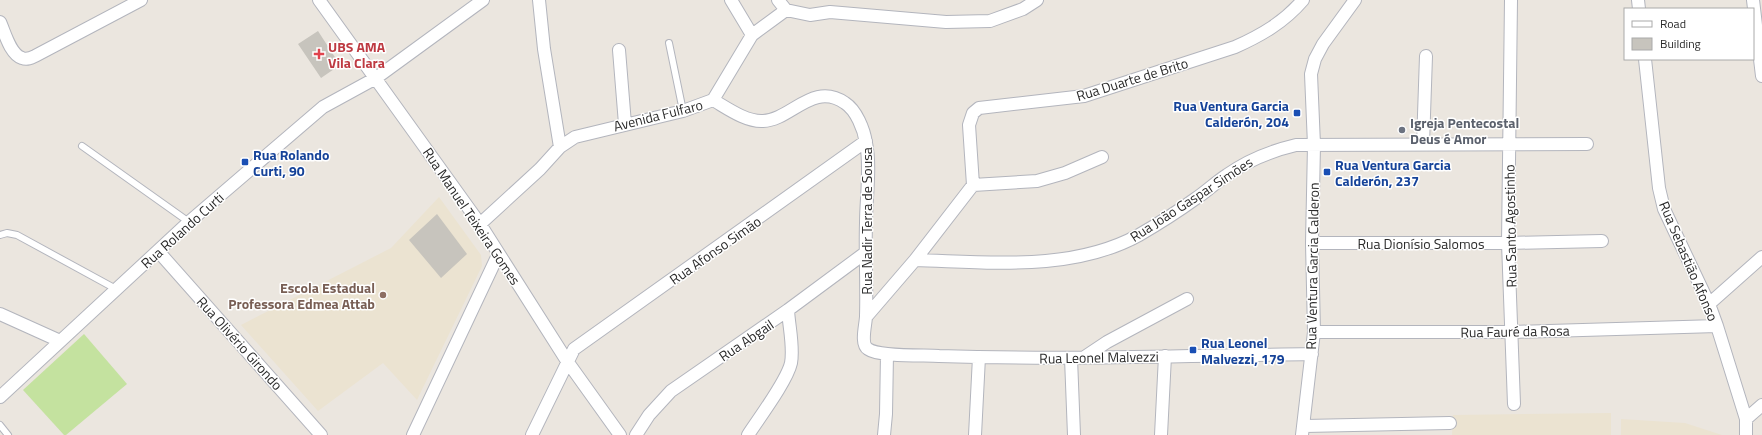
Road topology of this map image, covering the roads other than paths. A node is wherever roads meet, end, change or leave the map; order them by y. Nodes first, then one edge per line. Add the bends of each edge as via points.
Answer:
1 (141, 0) edge
2 (319, 0) edge
3 (483, 0) edge
4 (539, 0) edge
5 (731, 0) edge
6 (778, 0) edge
7 (1037, 0) edge
8 (1303, 0) edge
9 (1355, 0) edge
10 (1511, 0) edge
11 (1754, 8) edge
12 (786, 10) junction
13 (0, 22) edge
14 (752, 35) junction
15 (669, 43) dead end
16 (619, 50) dead end
17 (1426, 56) dead end
18 (1645, 60) edge
19 (1762, 76) edge
20 (376, 78) junction
21 (713, 100) junction
22 (683, 111) junction
23 (625, 124) junction
24 (866, 141) junction
25 (1423, 144) junction
26 (1509, 144) junction
27 (1587, 144) dead end
28 (1314, 145) junction
29 (82, 146) dead end
30 (560, 148) junction
31 (1102, 157) dead end
32 (974, 185) junction
33 (189, 222) junction
34 (480, 224) junction
35 (0, 236) edge
36 (1602, 241) dead end
37 (1312, 243) junction
38 (1508, 243) junction
39 (158, 251) junction
40 (865, 253) junction
41 (498, 255) junction
42 (1762, 257) edge
43 (915, 260) junction
44 (116, 289) junction
45 (1187, 299) dead end
46 (1709, 304) junction
47 (788, 310) junction
48 (0, 314) edge
49 (866, 317) junction
50 (1717, 326) junction
51 (1314, 332) junction
52 (1512, 332) junction
53 (60, 341) junction
54 (887, 354) junction
55 (1312, 354) junction
56 (1165, 356) junction
57 (979, 357) junction
58 (1071, 358) junction
59 (1084, 358) junction
60 (567, 361) junction
61 (0, 397) edge
62 (1514, 404) dead end
63 (1762, 405) edge
64 (1746, 419) junction
65 (1450, 423) dead end
66 (0, 426) edge
67 (1304, 430) edge
68 (1400, 430) edge
69 (8, 435) edge
70 (321, 435) edge
71 (413, 435) edge
72 (532, 435) edge
73 (620, 435) edge
74 (636, 435) edge
75 (748, 435) edge
76 (884, 435) edge
77 (975, 435) edge
78 (1074, 435) edge
79 (1161, 435) edge
80 (1746, 435) edge

1 - 13 street via 35,56 23,58 12,47
2 - 20 street, Rua Manuel Teixeira Gomes
3 - 20 street, Rua Rolando Curti
4 - 30 street
5 - 14 street
6 - 12 street
7 - 12 street via 1023,9 990,21 946,22 830,12 810,15
8 - 32 street, Rua Duarte de Brito via 1280,23 1236,47 1084,96 979,108 969,124
9 - 28 street, Rua Ventura Garcia Calderon via 1315,59 1312,74
10 - 26 street, Rua Santo Agostinho
11 - 19 street
12 - 14 street, Avenida Fulfaro
14 - 21 street, Avenida Fulfaro
15 - 22 lane
16 - 23 street
17 - 25 street
18 - 46 street, Rua Sebastião Afonso via 1658,188 1664,209
20 - 33 street, Rua Rolando Curti via 323,107
20 - 34 street, Rua Manuel Teixeira Gomes
21 - 22 street, Avenida Fulfaro
21 - 24 street, Rua Nadir Terra de Sousa via 748,119 762,122 815,98 825,95 835,97 854,112
22 - 23 street, Avenida Fulfaro
23 - 30 street, Avenida Fulfaro via 575,137
24 - 40 street, Rua Nadir Terra de Sousa via 868,158
24 - 60 street, Rua Afonso Simão via 574,349
25 - 26 street, Rua João Gaspar Simões
25 - 28 street, Rua João Gaspar Simões
26 - 27 street, Rua João Gaspar Simões
26 - 38 street, Rua Santo Agostinho
28 - 37 street, Rua Ventura Garcia Calderon
28 - 43 street, Rua João Gaspar Simões via 1296,145 1274,150 1254,159 1227,174 1196,199 1138,235 1089,255 1062,260 996,262
29 - 33 lane
30 - 34 street, Avenida Fulfaro via 540,170
31 - 32 street via 1065,173 1037,181
32 - 43 street
33 - 39 street, Rua Rolando Curti
34 - 41 street, Rua Manuel Teixeira Gomes
35 - 44 lane via 7,233 17,235
36 - 38 street, Rua Dionísio Salomos
37 - 38 street, Rua Dionísio Salomos
37 - 51 street, Rua Ventura Garcia Calderon
38 - 52 street, Rua Santo Agostinho
39 - 44 street, Rua Rolando Curti
39 - 70 street, Rua Olivério Girondo
40 - 47 street, Rua Abgail
40 - 49 street, Rua Nadir Terra de Sousa
41 - 60 street, Rua Manuel Teixeira Gomes
41 - 71 street
42 - 46 street
43 - 49 street
44 - 53 street, Rua Rolando Curti
45 - 59 street via 1106,342
46 - 50 street, Rua Sebastião Afonso
47 - 74 street, Rua Abgail via 671,391 649,414
47 - 75 street via 792,355 790,364 783,380
48 - 53 street
49 - 54 street, Rua Nadir Terra de Sousa via 864,345 867,349
50 - 52 street, Rua Fauré da Rosa
50 - 64 street, Rua Sebastião Afonso
51 - 52 street, Rua Fauré da Rosa
51 - 55 street, Rua Ventura Garcia Calderon
52 - 62 street, Rua Santo Agostinho
53 - 61 street, Rua Rolando Curti
54 - 57 street, Rua Leonel Malvezzi
54 - 76 street
55 - 56 street, Rua Leonel Malvezzi
55 - 67 street, Rua Ventura Garcia Calderon
56 - 59 street, Rua Leonel Malvezzi
56 - 79 street
57 - 58 street, Rua Leonel Malvezzi
57 - 77 street
58 - 59 street, Rua Leonel Malvezzi
58 - 78 street
60 - 72 street, Rua Afonso Simão
60 - 73 street, Rua Manuel Teixeira Gomes
63 - 64 street
64 - 80 street, Rua Sebastião Afonso
65 - 68 street
66 - 69 lane
67 - 68 street

